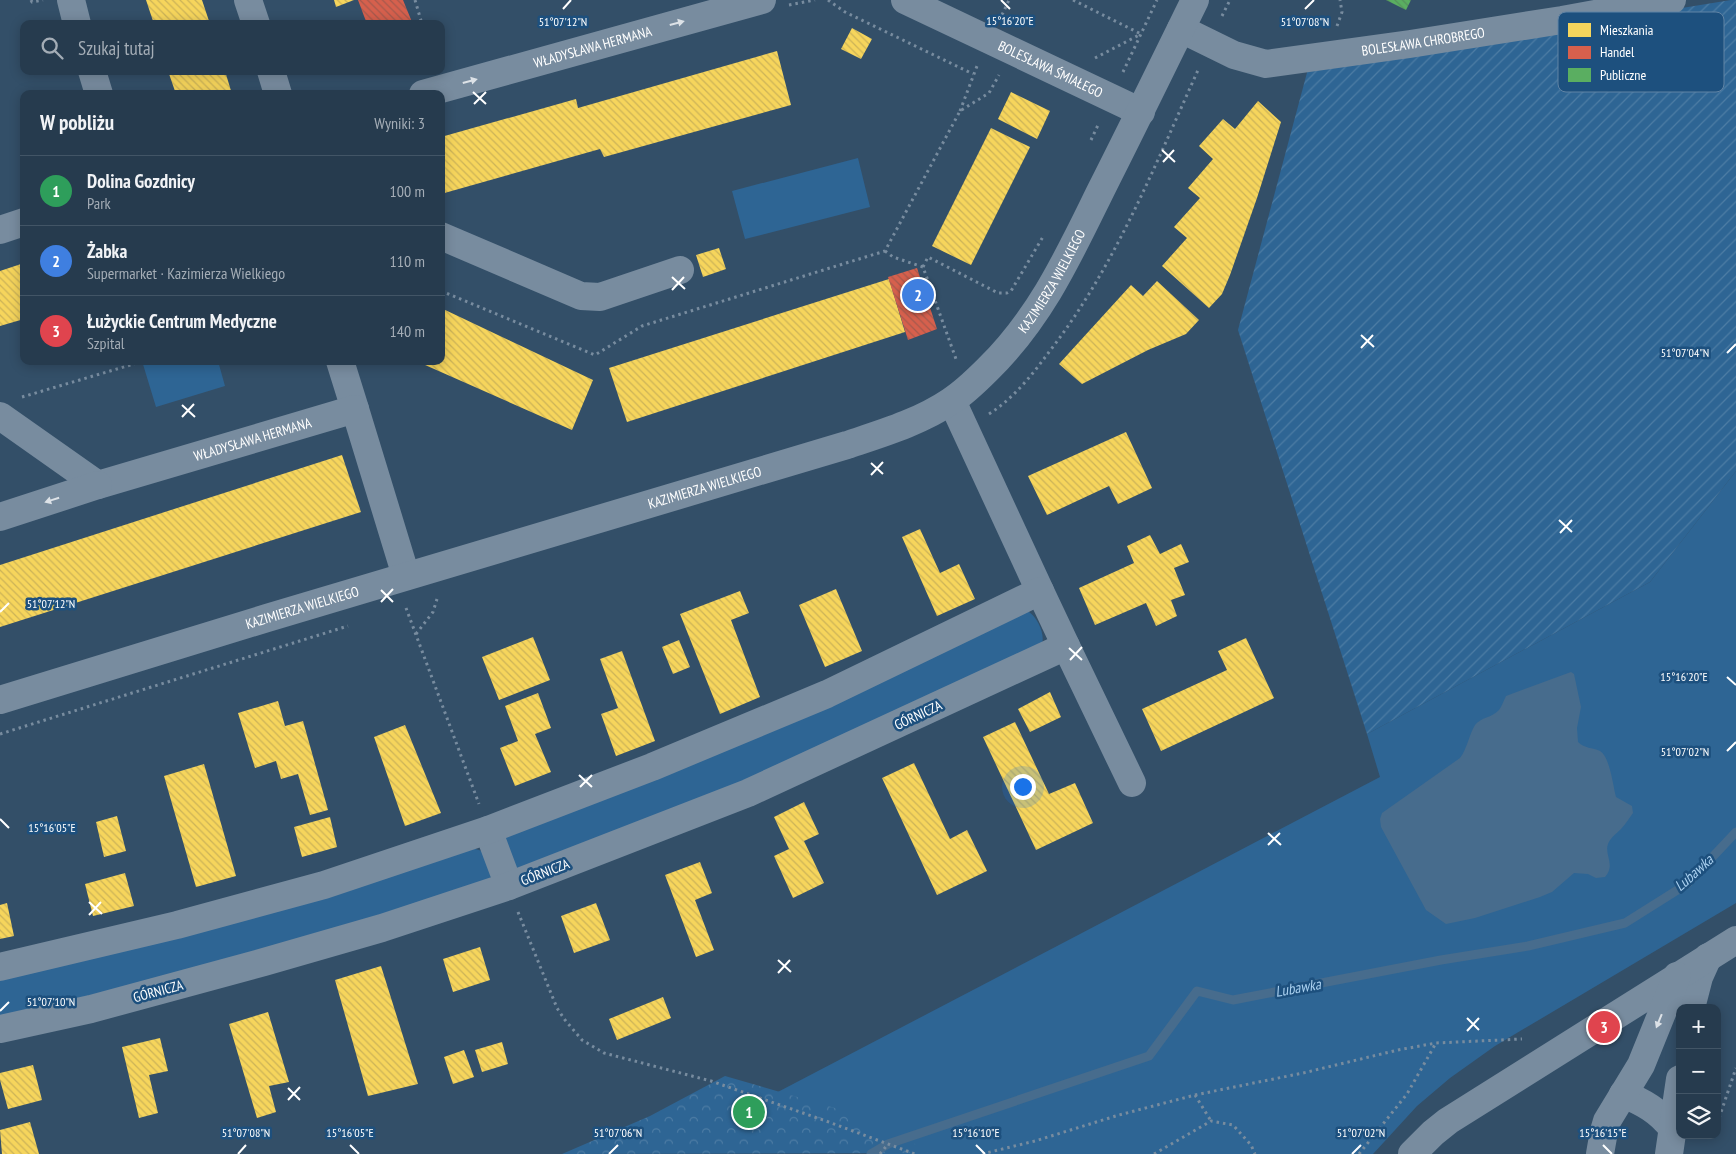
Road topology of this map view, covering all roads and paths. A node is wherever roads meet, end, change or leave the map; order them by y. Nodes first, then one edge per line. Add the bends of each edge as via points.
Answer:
1 (31, 0) edge
2 (43, 0) edge
3 (71, 0) edge
4 (248, 0) edge
5 (415, 0) edge
6 (762, 0) edge
7 (828, 0) edge
8 (905, 0) edge
9 (1073, 0) edge
10 (1157, 0) edge
11 (1195, 0) edge
12 (1672, 0) edge
13 (1601, 12) edge
14 (1558, 19) edge
15 (76, 20) edge
16 (255, 20) edge
17 (421, 20) edge
18 (1181, 29) junction
19 (1141, 34) junction
20 (1091, 60) dead end
21 (1200, 67) dead end
22 (1000, 72) dead end
23 (973, 74) dead end
24 (93, 75) edge
25 (271, 75) edge
26 (1120, 78) dead end
27 (98, 90) edge
28 (277, 90) edge
29 (437, 90) edge
30 (1141, 112) junction
31 (1096, 130) dead end
32 (1088, 148) dead end
33 (1158, 160) dead end
34 (20, 223) edge
35 (1048, 229) dead end
36 (0, 230) edge
37 (445, 238) edge
38 (923, 266) junction
39 (680, 270) dead end
40 (957, 360) dead end
41 (132, 365) edge
42 (341, 365) edge
43 (952, 401) junction
44 (7, 408) edge
45 (355, 408) junction
46 (98, 485) junction
47 (0, 517) edge
48 (406, 576) junction
49 (1040, 592) junction
50 (437, 599) dead end
51 (406, 608) dead end
52 (416, 635) junction
53 (1066, 646) junction
54 (0, 700) edge
55 (1132, 784) dead end
56 (488, 830) junction
57 (509, 886) junction
58 (1736, 940) edge
59 (1708, 957) junction
60 (0, 967) edge
61 (1677, 976) junction
62 (1692, 1004) edge
63 (0, 1029) edge
64 (1530, 1039) dead end
65 (1436, 1043) junction
66 (1736, 1068) edge
67 (1623, 1094) junction
68 (1678, 1094) edge
69 (1195, 1095) junction
70 (1721, 1112) edge
71 (1212, 1121) junction
72 (1670, 1141) edge
73 (888, 1144) junction
74 (880, 1154) edge
75 (915, 1154) edge
76 (982, 1154) edge
77 (1154, 1154) edge
78 (1256, 1154) edge
79 (1359, 1154) edge
80 (1412, 1154) edge
81 (1600, 1154) edge

1 - 2 path
3 - 15 street
4 - 16 street
5 - 17 path
29 -> 6 street, WŁADYSŁAWA HERMANA
7 - 23 path via 845,12
8 - 30 street, BOLESŁAWA ŚMIAŁEGO
9 - 19 path
10 - 19 path
11 - 18 street, KAZIMIERZA WIELKIEGO
12 - 13 street, BOLESŁAWA CHROBREGO
14 - 18 street, BOLESŁAWA CHROBREGO via 1266,64 1234,55
18 - 30 street, KAZIMIERZA WIELKIEGO
19 - 20 path
19 - 26 path
21 - 33 path
22 - 38 path via 990,93 960,111 885,251 893,257
24 - 27 street
25 - 28 street
30 - 43 street, KAZIMIERZA WIELKIEGO via 1054,283 1002,355
31 - 32 path
34 - 36 street
35 - 38 path via 1007,293 998,292 928,257
37 - 39 street via 581,296 600,297
38 - 40 path
41 - 44 path
42 - 45 street
43 - 48 street, KAZIMIERZA WIELKIEGO via 901,427 847,445
43 - 49 street
44 - 46 street
45 - 46 street, WŁADYSŁAWA HERMANA
45 - 48 street
46 -> 47 street, WŁADYSŁAWA HERMANA
48 - 54 street, KAZIMIERZA WIELKIEGO
49 - 53 street
49 - 56 street via 827,694 652,767
50 - 52 path via 433,612
51 - 52 path
52 - 56 path
53 - 55 street
53 - 57 street, GÓRNICZA via 748,793
56 - 57 street
56 - 60 street via 324,885 177,926
57 - 63 street, GÓRNICZA via 264,962 91,1009
57 - 73 path via 557,1008 582,1040 604,1053 711,1081
58 - 59 street
59 - 61 street
59 - 62 street
61 -> 67 street via 1641,1065
61 - 80 street via 1448,1120
64 - 65 path
65 - 69 path
65 - 79 path via 1407,1094
66 - 70 path
67 - 72 street via 1652,1108 1667,1121
67 - 81 street via 1605,1126
68 - 72 street
69 - 71 path
69 - 76 path
71 - 77 path
71 - 78 path via 1233,1125
73 - 74 path
73 - 75 path

